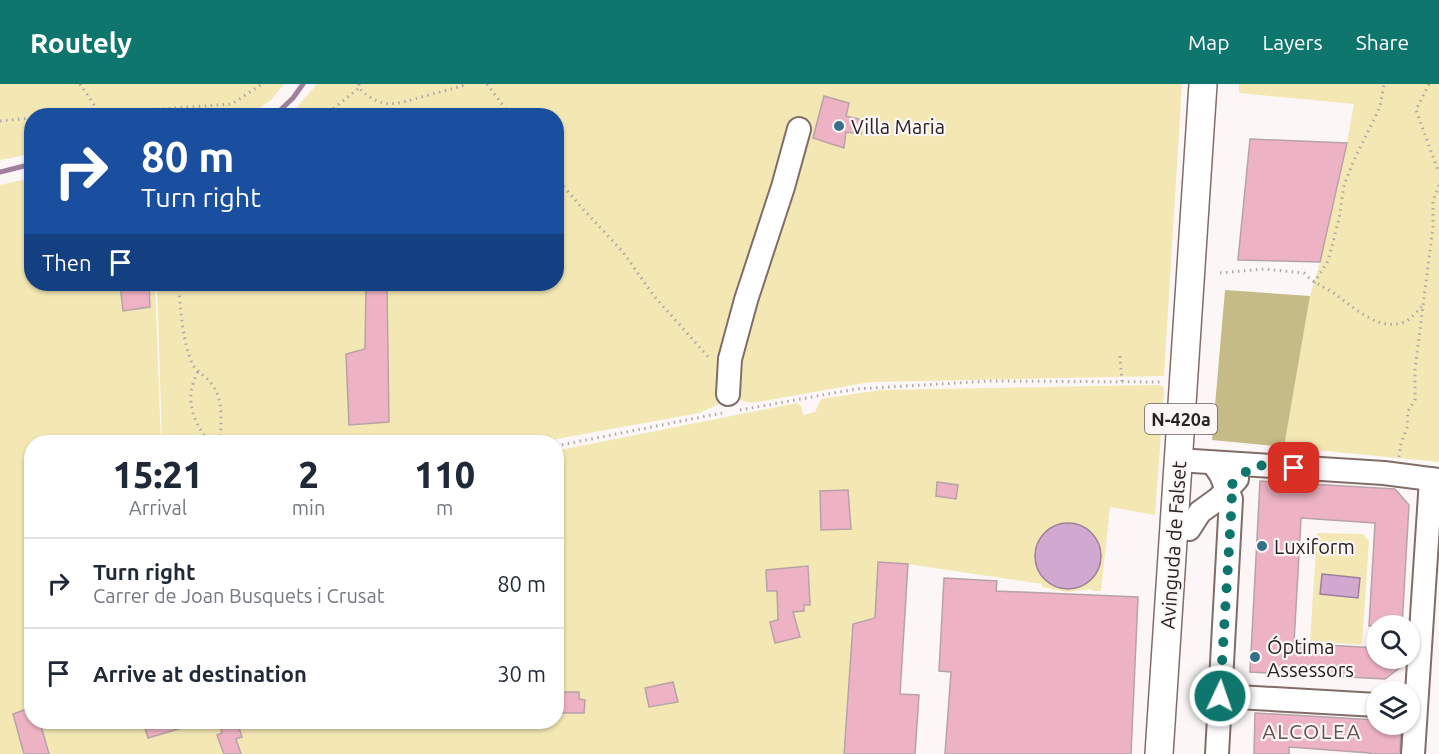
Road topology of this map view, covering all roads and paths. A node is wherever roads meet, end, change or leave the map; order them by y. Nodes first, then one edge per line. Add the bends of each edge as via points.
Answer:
1 (81, 84) edge
2 (261, 84) edge
3 (467, 84) edge
4 (487, 84) edge
5 (1203, 84) edge
6 (1218, 84) edge
7 (1384, 84) edge
8 (1429, 84) edge
9 (359, 86) edge
10 (96, 108) edge
11 (166, 108) edge
12 (333, 108) edge
13 (505, 108) edge
14 (24, 119) edge
15 (0, 122) edge
16 (799, 129) dead end
17 (1439, 173) edge
18 (1439, 185) edge
19 (564, 187) edge
20 (1439, 222) edge
21 (1433, 227) junction
22 (1220, 273) dead end
23 (1314, 283) junction
24 (179, 291) edge
25 (1423, 305) junction
26 (1120, 356) dead end
27 (198, 372) junction
28 (1122, 382) junction
29 (1183, 382) junction
30 (729, 400) junction
31 (204, 435) edge
32 (220, 435) edge
33 (564, 444) edge
34 (1203, 462) junction
35 (1255, 465) junction
36 (1396, 475) junction
37 (1435, 480) edge
38 (1227, 489) junction
39 (1189, 529) junction
40 (1416, 681) edge
41 (1220, 696) junction
42 (1366, 704) edge
43 (1413, 735) edge
44 (1159, 754) edge
45 (1175, 754) edge
46 (1216, 754) edge
47 (1413, 754) edge

1 - 10 path
2 - 11 path via 232,104
3 - 9 path via 399,105 370,99
4 - 13 path
5 - 29 main road, Avinguda de Falset / N-420a
6 - 34 main road, Avinguda de Falset / N-420a
7 - 23 path via 1380,107 1344,185 1328,261
8 - 17 path via 1416,110
9 - 12 path
14 - 15 path
16 - 30 street via 730,359
18 - 21 path via 1433,201
19 - 30 path via 623,252
20 - 21 path
21 - 25 path
22 - 23 path via 1304,273
23 - 25 path via 1373,320 1390,324 1408,321
24 - 27 path via 184,330
25 - 36 path via 1415,400 1408,411
26 - 28 path
27 - 31 path via 190,392 192,409
27 - 32 path via 212,383 219,398
28 - 29 path
28 - 30 path via 989,381
29 - 44 main road, Avinguda de Falset / N-420a
30 - 33 path
34 - 35 street
34 - 38 street, Avinguda de Falset
34 - 39 main road, Avinguda de Falset / N-420a
35 - 36 street
35 - 38 street
36 - 37 street
37 - 40 street
38 - 39 street via 1200,512
38 - 41 street, Avinguda de Falset via 1232,499
39 - 45 main road, Avinguda de Falset / N-420a
41 - 42 street
41 - 46 street, Avinguda de Falset
43 - 47 street

